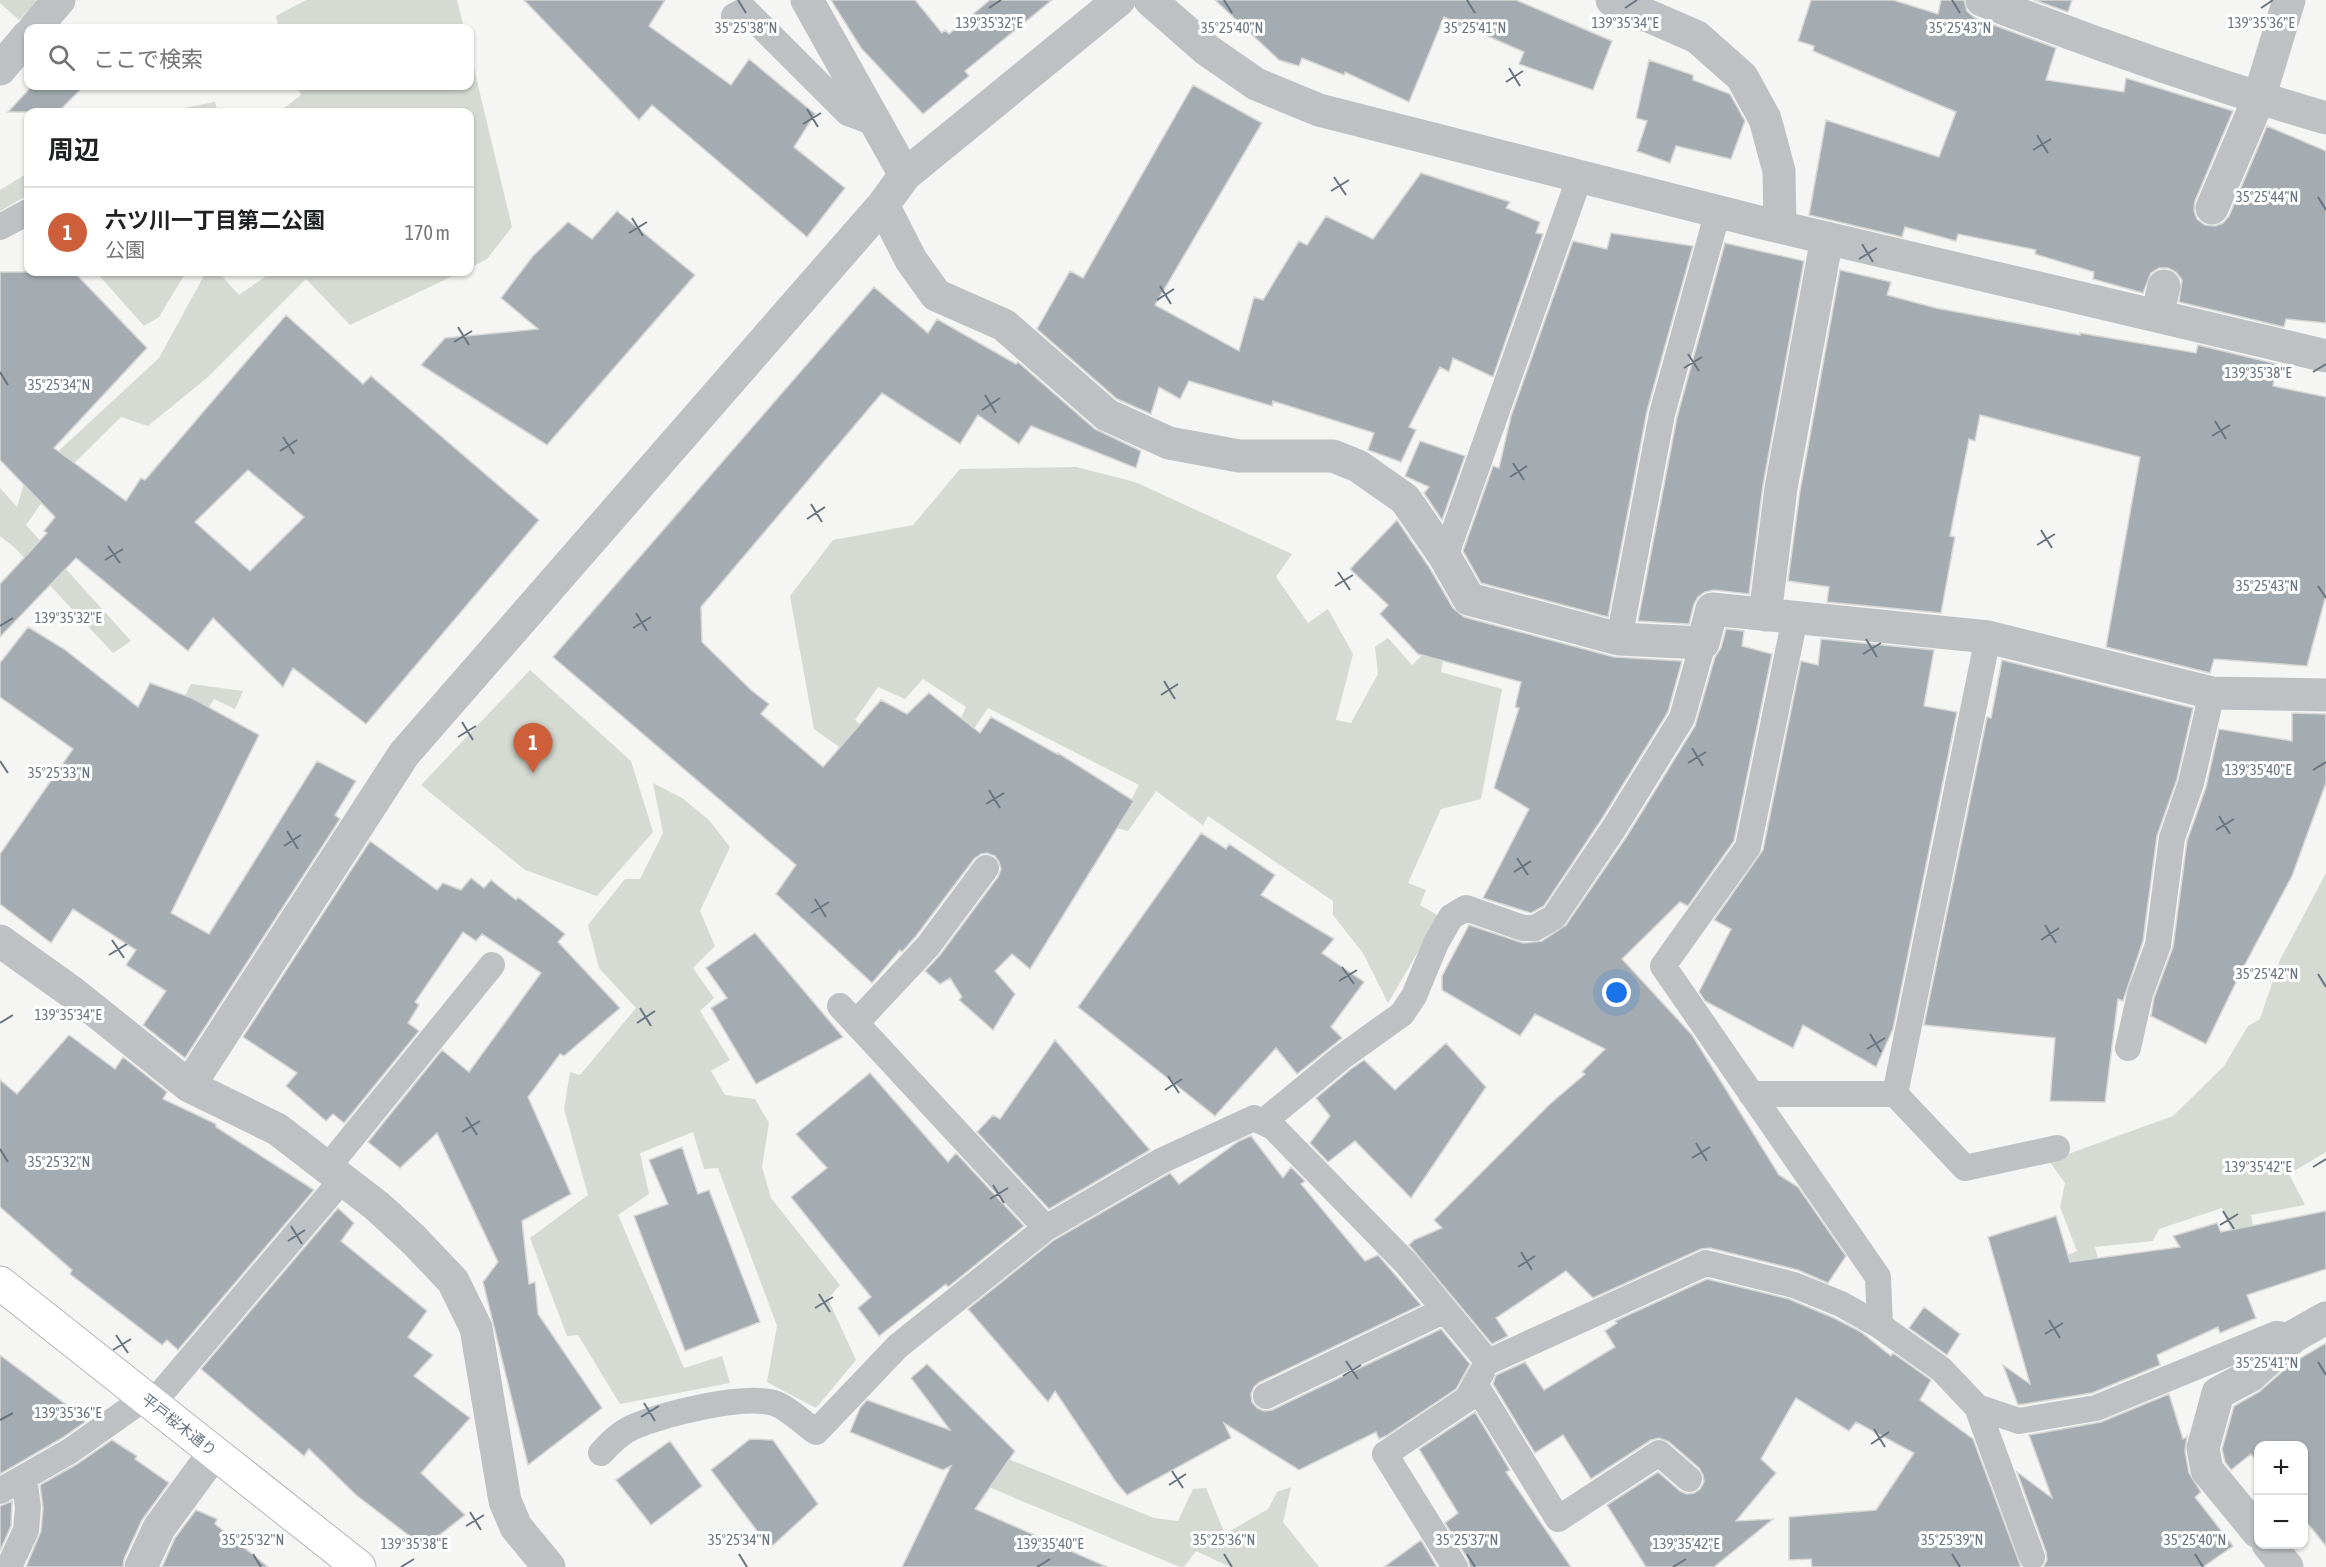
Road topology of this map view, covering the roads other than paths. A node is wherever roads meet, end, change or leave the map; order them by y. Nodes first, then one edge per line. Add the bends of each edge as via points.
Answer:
1 (59, 0) edge
2 (807, 0) edge
3 (1119, 0) edge
4 (1150, 0) edge
5 (1612, 0) edge
6 (1982, 0) edge
7 (2289, 0) edge
8 (734, 16) dead end
9 (38, 24) edge
10 (24, 41) edge
11 (0, 69) edge
12 (2259, 98) junction
13 (2326, 118) edge
14 (875, 123) junction
15 (905, 176) junction
16 (1580, 176) junction
17 (883, 205) junction
18 (2212, 208) dead end
19 (1718, 212) junction
20 (24, 214) edge
21 (0, 227) edge
22 (1780, 227) junction
23 (1827, 238) junction
24 (2326, 356) edge
25 (1445, 556) junction
26 (1780, 616) junction
27 (1988, 637) junction
28 (1619, 639) junction
29 (1703, 643) junction
30 (2325, 692) edge
31 (2212, 693) junction
32 (986, 868) dead end
33 (0, 941) edge
34 (492, 965) dead end
35 (2128, 1048) dead end
36 (189, 1086) junction
37 (1751, 1094) junction
38 (1895, 1094) junction
39 (1263, 1122) junction
40 (2057, 1148) dead end
41 (334, 1174) junction
42 (1046, 1228) junction
43 (0, 1283) edge
44 (1445, 1310) junction
45 (2326, 1318) edge
46 (1880, 1326) junction
47 (2294, 1336) junction
48 (1488, 1362) junction
49 (1475, 1384) junction
50 (1266, 1396) dead end
51 (148, 1401) junction
52 (1977, 1407) junction
53 (214, 1453) junction
54 (601, 1453) dead end
55 (24, 1478) junction
56 (1689, 1479) dead end
57 (0, 1491) edge
58 (2254, 1526) edge
59 (2271, 1549) edge
60 (2032, 1557) dead end
61 (9, 1567) edge
62 (141, 1567) edge
63 (359, 1567) edge
64 (549, 1567) edge
65 (1455, 1567) edge
66 (2287, 1567) edge

1 - 9 street
2 - 14 street
3 - 15 street
4 - 16 street via 1207,50 1256,84 1309,106
5 - 22 street via 1697,37 1742,77 1765,119 1779,171
6 - 12 street
7 - 12 street
8 - 14 lane via 745,10 848,113
10 - 11 street
12 - 13 street
12 - 18 street
14 - 15 street
15 - 17 street
16 - 19 street
16 - 25 lane
17 - 25 street via 911,260 936,295 1004,325 1107,415 1169,442 1239,456 1333,456 1358,466 1405,499
17 - 36 street via 404,754
19 - 22 street
19 - 28 lane via 1662,414
20 - 21 lane
22 - 23 street
23 - 24 street via 2161,301
23 - 26 street via 1781,488
25 - 28 street via 1469,599
26 - 27 street
26 - 29 street via 1712,609
26 - 37 lane via 1748,847 1663,966
27 - 31 street
27 - 38 lane
28 - 29 street
29 - 39 lane via 1682,718 1554,917 1535,928 1523,928 1466,908 1451,917 1402,1014
30 - 31 street
31 - 35 lane via 2191,783 2172,838 2158,945 2140,994
32 - 42 lane via 928,945 848,1015
33 - 36 street via 73,993
34 - 41 lane
36 - 41 street via 277,1129
37 - 38 lane
37 - 46 lane via 1878,1277
38 - 40 lane via 1965,1168
39 - 42 lane via 1254,1118 1161,1161
39 - 44 lane via 1273,1127 1390,1246
41 - 51 lane
41 - 64 street via 377,1206 453,1281 476,1328 504,1501 516,1527
42 - 54 lane via 898,1346 816,1432 775,1403 740,1401 653,1420 616,1437
43 - 51 main road, 平戸桜木通り
44 - 48 lane
44 - 50 lane
45 - 47 street
46 - 48 lane via 1841,1304 1794,1285 1706,1263
46 - 52 lane via 1941,1369
47 - 52 lane via 2276,1334 2096,1408 2019,1421
47 - 58 street via 2250,1376 2218,1393 2203,1448 2207,1470
48 - 49 lane
49 - 56 lane via 1558,1519 1659,1453
49 - 65 lane via 1467,1399 1385,1454
51 - 53 main road, 平戸桜木通り
51 - 55 lane
52 - 60 lane
53 - 62 street via 159,1528
53 - 63 main road, 平戸桜木通り
55 - 57 lane
55 - 61 lane via 26,1530
59 - 66 street

